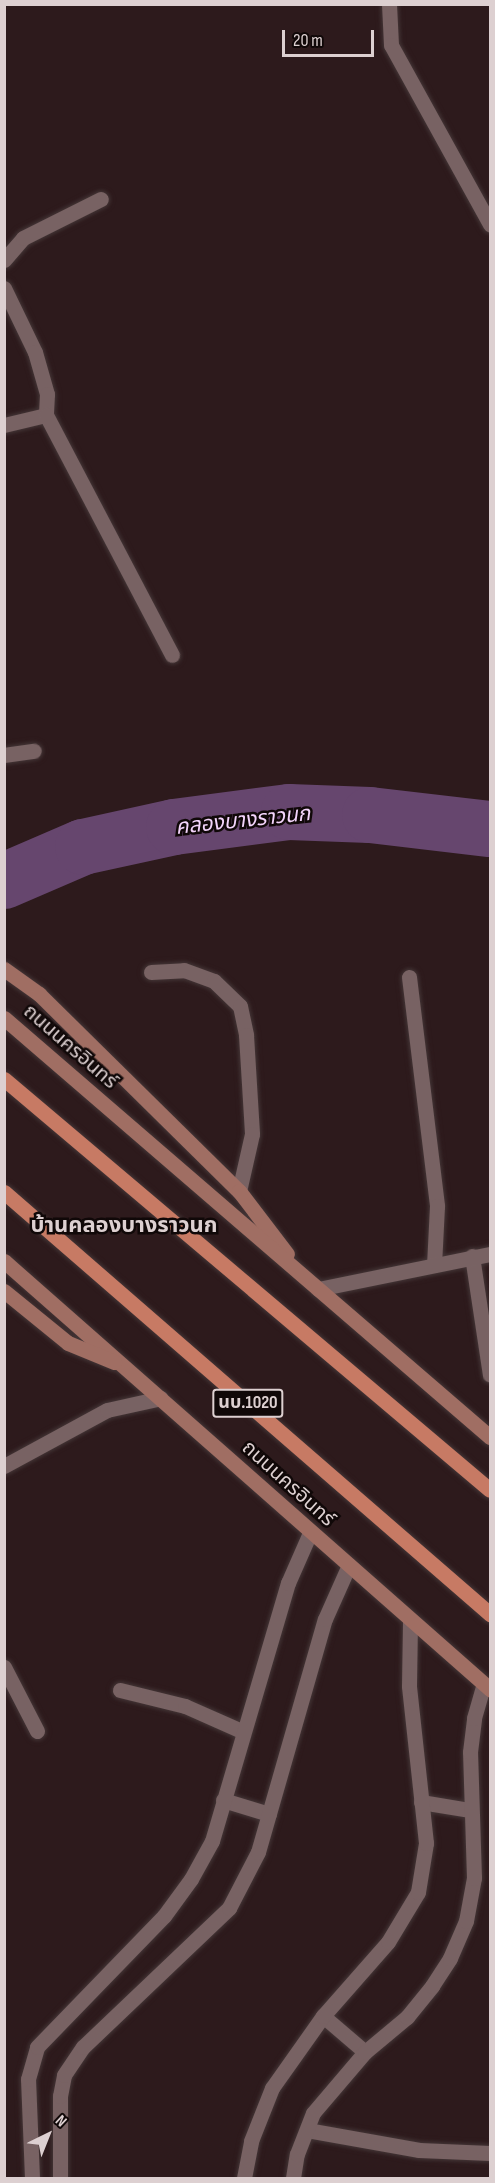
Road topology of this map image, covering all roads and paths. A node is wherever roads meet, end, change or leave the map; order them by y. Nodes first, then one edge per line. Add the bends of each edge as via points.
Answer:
1 (389, 4) edge
2 (101, 200) dead end
3 (490, 224) edge
4 (4, 260) edge
5 (4, 288) edge
6 (46, 415) junction
7 (4, 425) edge
8 (172, 656) dead end
9 (34, 751) dead end
10 (4, 754) edge
11 (4, 969) edge
12 (151, 972) dead end
13 (409, 977) dead end
14 (4, 1018) edge
15 (4, 1079) edge
16 (239, 1191) junction
17 (4, 1192) edge
18 (490, 1254) edge
19 (472, 1256) junction
20 (4, 1261) edge
21 (434, 1265) junction
22 (312, 1284) junction
23 (4, 1291) edge
24 (125, 1366) junction
25 (490, 1376) edge
26 (161, 1398) junction
27 (490, 1437) edge
28 (4, 1466) edge
29 (490, 1490) edge
30 (310, 1533) junction
31 (349, 1564) junction
32 (490, 1614) edge
33 (410, 1622) junction
34 (4, 1667) edge
35 (487, 1687) edge
36 (120, 1690) dead end
37 (37, 1731) dead end
38 (244, 1732) junction
39 (223, 1800) junction
40 (421, 1802) junction
41 (470, 1810) junction
42 (268, 1814) junction
43 (323, 2016) junction
44 (364, 2052) junction
45 (307, 2130) junction
46 (58, 2149) junction
47 (31, 2150) junction
48 (490, 2153) edge
49 (32, 2178) edge
50 (60, 2178) edge
51 (244, 2178) edge
52 (293, 2178) edge

1 - 3 street via 396,54
2 - 4 street via 23,238
5 - 6 street via 35,352 47,394
6 - 7 street
6 - 8 street
9 - 10 street
11 - 16 main road via 39,994
12 - 16 street via 184,970 214,981 240,1006 246,1035 252,1134
13 - 21 street via 437,1206
14 - 22 main road, ถนนนครอินทร์
15 - 29 main road
16 - 22 main road
17 - 32 main road, ถนนนครอินทร์ / นบ.1020
18 - 19 street
19 - 21 street
19 - 25 street
20 - 24 main road, ถนนนครอินทร์ / นบ.1020
21 - 22 street
22 - 27 main road, ถนนนครอินทร์
23 - 24 main road via 68,1344
24 - 26 main road, ถนนนครอินทร์ / นบ.1020
26 - 28 street via 107,1410
26 - 30 main road, ถนนนครอินทร์ / นบ.1020
30 - 31 main road, ถนนนครอินทร์ / นบ.1020
30 - 38 street via 288,1583
31 - 33 main road, ถนนนครอินทร์ / นบ.1020
31 - 42 street via 326,1619
33 - 35 main road, ถนนนครอินทร์ / นบ.1020
33 - 40 street via 409,1686
34 - 37 street
35 - 41 street via 474,1718
36 - 38 street via 185,1706
38 - 39 street
39 - 42 street
39 - 47 street via 212,1841 164,1916 37,2047 28,2079
40 - 41 street
40 - 43 street via 426,1843 418,1892 388,1942
41 - 44 street via 474,1878 466,1921 450,1958 407,2017
42 - 46 street via 258,1852 229,1908 83,2047 64,2075
43 - 44 street
43 - 51 street via 272,2088 251,2141
44 - 45 street via 313,2113
45 - 48 street via 419,2150
45 - 52 street
46 - 47 street
46 - 50 street
47 - 49 street

